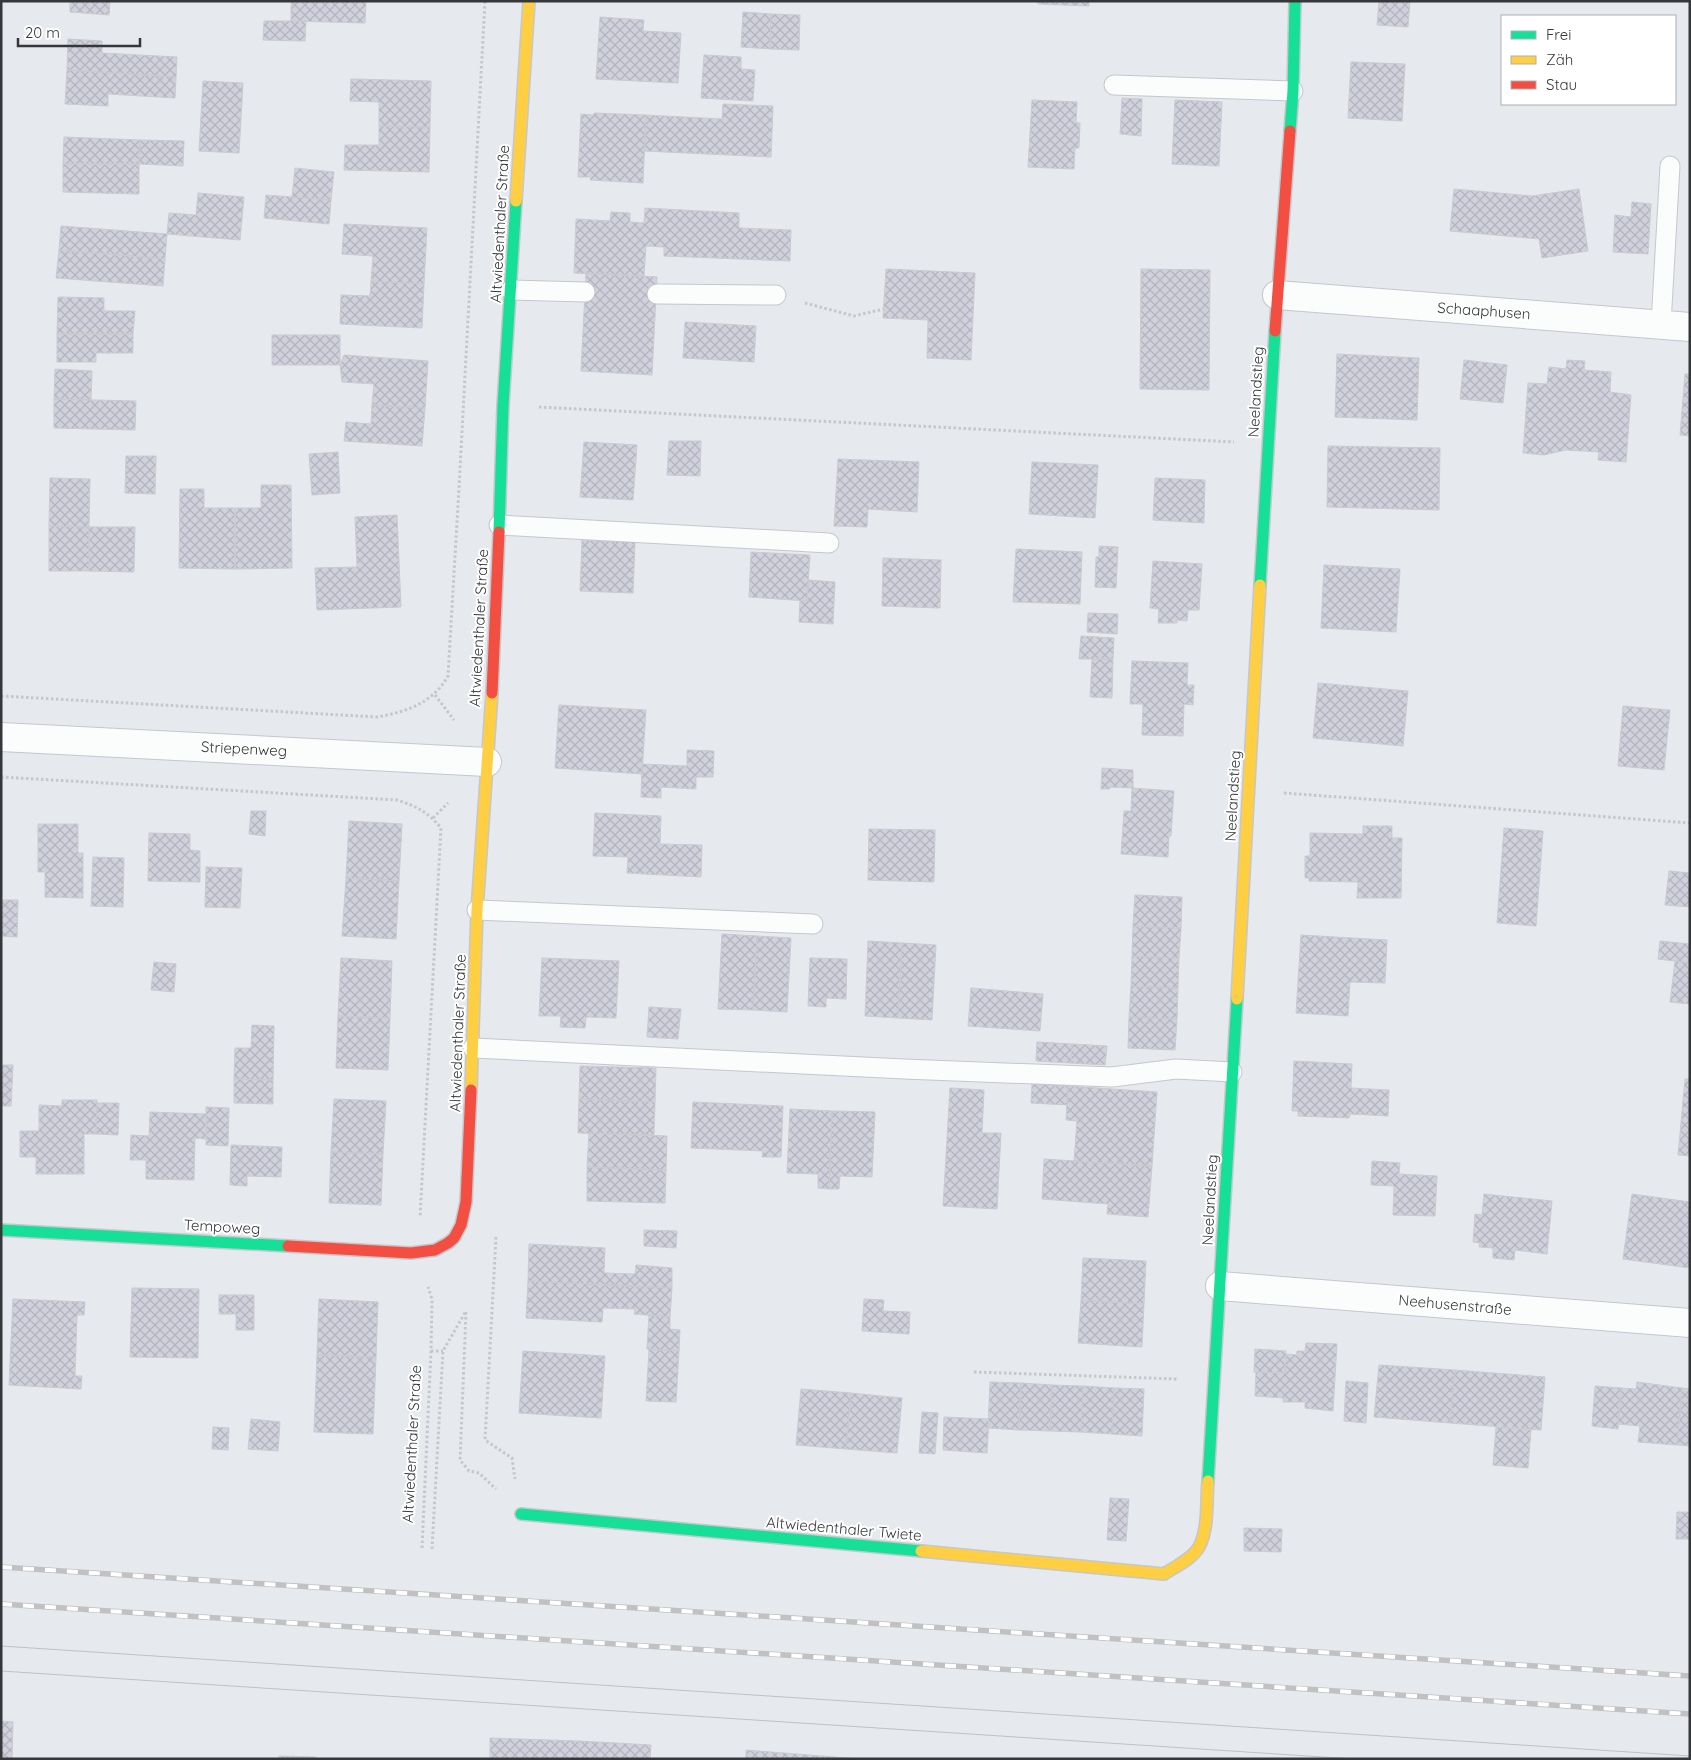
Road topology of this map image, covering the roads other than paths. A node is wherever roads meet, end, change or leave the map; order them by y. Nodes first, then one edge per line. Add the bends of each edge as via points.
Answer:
1 (529, 1) edge
2 (1295, 1) edge
3 (1114, 85) dead end
4 (1293, 91) junction
5 (1670, 166) dead end
6 (512, 290) junction
7 (585, 292) dead end
8 (656, 294) dead end
9 (776, 295) road end
10 (1277, 295) junction
11 (1661, 324) junction
12 (1690, 327) edge
13 (499, 525) junction
14 (829, 543) dead end
15 (1, 737) edge
16 (487, 762) junction
17 (476, 910) junction
18 (812, 924) dead end
19 (473, 1048) junction
20 (1232, 1072) junction
21 (1, 1230) edge
22 (440, 1248) joint
23 (1220, 1286) junction
24 (1690, 1323) edge
25 (521, 1514) road end
26 (1164, 1574) joint

1 - 6 street, Altwiedenthaler Straße
2 - 4 street, Neelandstieg
3 - 4 lane
4 - 10 street, Neelandstieg
5 - 11 lane
6 - 7 lane
6 - 13 street, Altwiedenthaler Straße via 503,405
8 - 9 lane
10 - 11 street, Schaaphusen
10 - 20 street, Neelandstieg
11 - 12 street, Schaaphusen
13 - 14 lane
13 - 16 street, Altwiedenthaler Straße
15 - 16 street, Striepenweg
16 - 17 street, Altwiedenthaler Straße
17 - 18 lane
17 - 19 street, Altwiedenthaler Straße
19 - 20 lane via 1112,1077 1176,1069
19 - 22 street, Altwiedenthaler Straße via 465,1209 455,1235
20 - 23 street, Neelandstieg
21 - 22 street, Tempoweg via 419,1252
23 - 24 street, Neehusenstraße
23 - 26 street, Neelandstieg via 1205,1529 1198,1549
25 - 26 street, Altwiedenthaler Twiete

